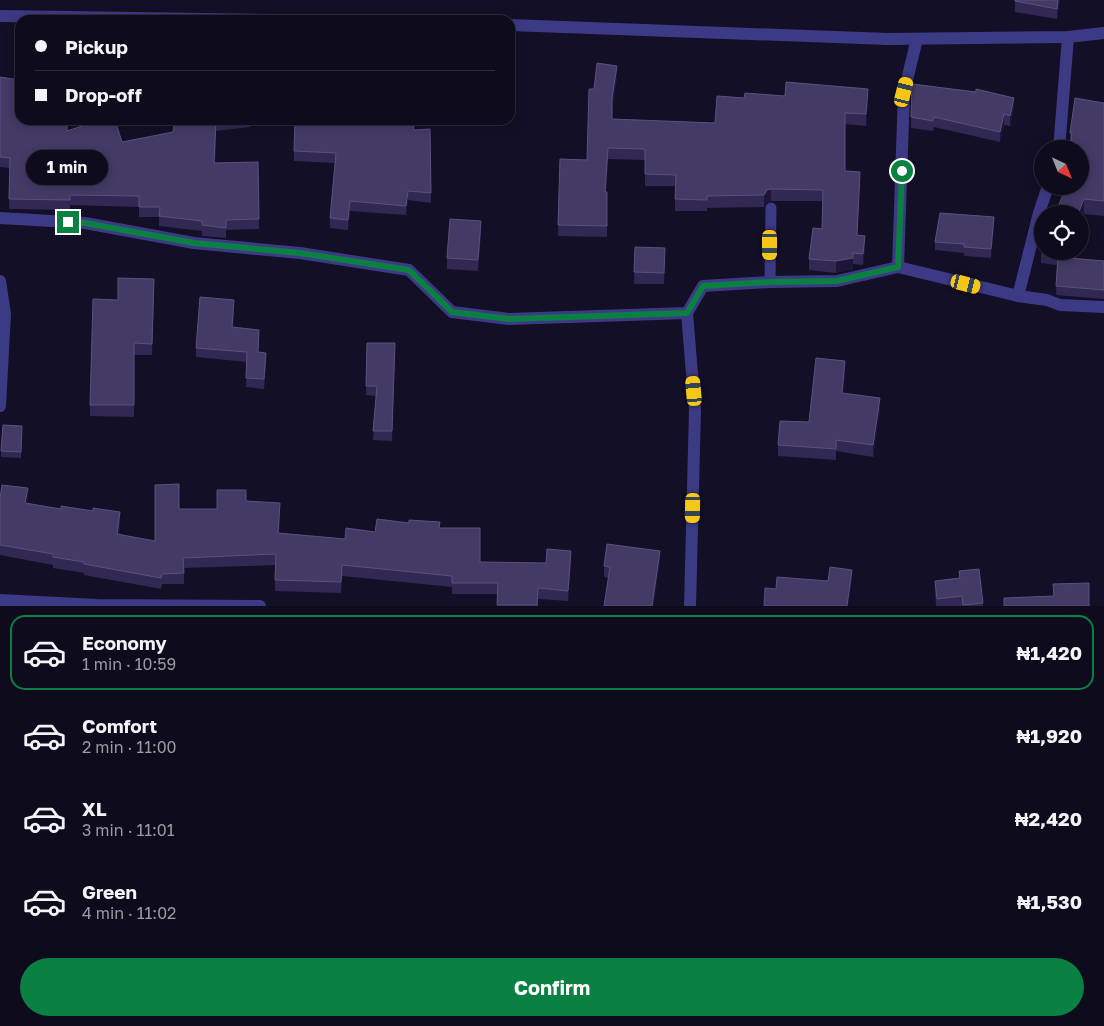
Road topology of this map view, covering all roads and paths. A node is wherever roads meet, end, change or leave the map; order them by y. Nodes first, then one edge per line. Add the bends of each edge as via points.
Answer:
1 (0, 16) edge
2 (15, 16) edge
3 (515, 25) edge
4 (1104, 33) edge
5 (1068, 38) junction
6 (916, 39) junction
7 (1060, 140) edge
8 (1045, 195) edge
9 (771, 208) dead end
10 (0, 218) edge
11 (898, 267) junction
12 (0, 281) edge
13 (770, 282) junction
14 (1018, 296) junction
15 (1104, 307) edge
16 (687, 313) junction
17 (0, 406) edge
18 (0, 600) edge
19 (260, 606) edge
20 (690, 606) edge

1 - 2 street
3 - 6 street
4 - 5 street
5 - 6 street
5 - 7 street
6 - 11 street via 904,92
8 - 14 street
9 - 13 lane
10 - 16 street via 85,223 194,243 300,253 409,270 452,312 509,319
11 - 13 street via 837,281
11 - 14 street
12 - 17 street via 5,314
13 - 16 street via 703,286
14 - 15 street via 1060,305
16 - 20 street via 695,410
18 - 19 street via 97,605

